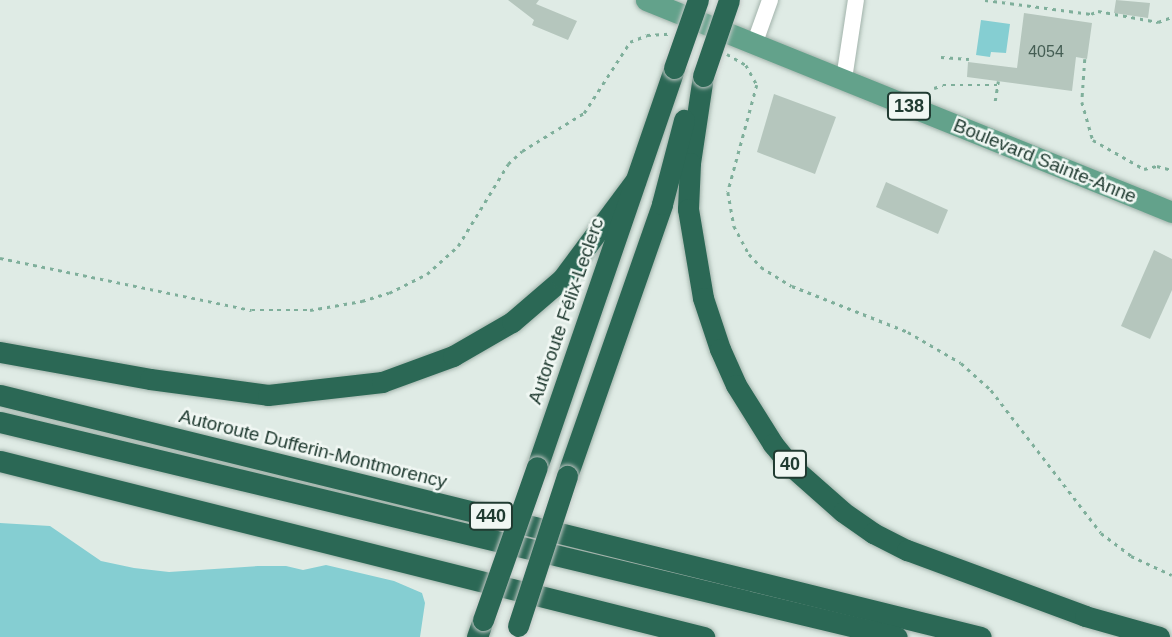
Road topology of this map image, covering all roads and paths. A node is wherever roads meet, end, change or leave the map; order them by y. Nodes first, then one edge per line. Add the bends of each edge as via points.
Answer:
1 (646, 0) edge
2 (698, 0) edge
3 (729, 0) edge
4 (770, 0) edge
5 (856, 0) edge
6 (985, 0) edge
7 (1172, 17) edge
8 (653, 34) dead end
9 (755, 43) junction
10 (730, 56) dead end
11 (941, 57) dead end
12 (969, 59) dead end
13 (1085, 59) dead end
14 (703, 76) junction
15 (844, 79) junction
16 (934, 88) dead end
17 (995, 101) dead end
18 (1172, 170) edge
19 (635, 181) junction
20 (1172, 212) edge
21 (0, 258) edge
22 (0, 352) edge
23 (0, 396) edge
24 (0, 422) edge
25 (0, 461) edge
26 (1172, 575) edge
27 (480, 628) edge
28 (516, 631) edge
29 (704, 637) edge
30 (897, 637) edge
31 (981, 637) edge
32 (1159, 637) edge

1 - 9 main road, Boulevard Sainte-Anne / 138
2 - 19 highway, Autoroute Félix-Leclerc, bridge
3 - 14 highway, 40, bridge
4 - 9 street
5 - 15 street
6 - 7 path via 1158,22
8 - 21 path via 639,37 622,52 584,113 530,145 508,164 469,231 445,260 389,293 310,310 252,310
9 - 15 main road, Boulevard Sainte-Anne / 138
10 - 26 path via 746,65 757,85 728,192 734,226 749,254 784,282 908,332 961,363 991,390 1088,519 1131,556
11 - 12 path
13 - 18 path via 1082,102 1093,140 1144,169
14 - 28 highway, bridge via 683,123 662,204
14 - 32 highway, 40 via 688,209 703,298 736,385 773,444 843,512 907,550 1085,616
15 - 20 main road, Boulevard Sainte-Anne / 138
16 - 17 path via 998,83
19 - 22 highway via 562,279 512,322 453,356 382,382 268,395
19 - 27 highway, Autoroute Félix-Leclerc, bridge
23 - 31 highway, Autoroute Dufferin-Montmorency / 440
24 - 30 highway, 440
25 - 29 highway

